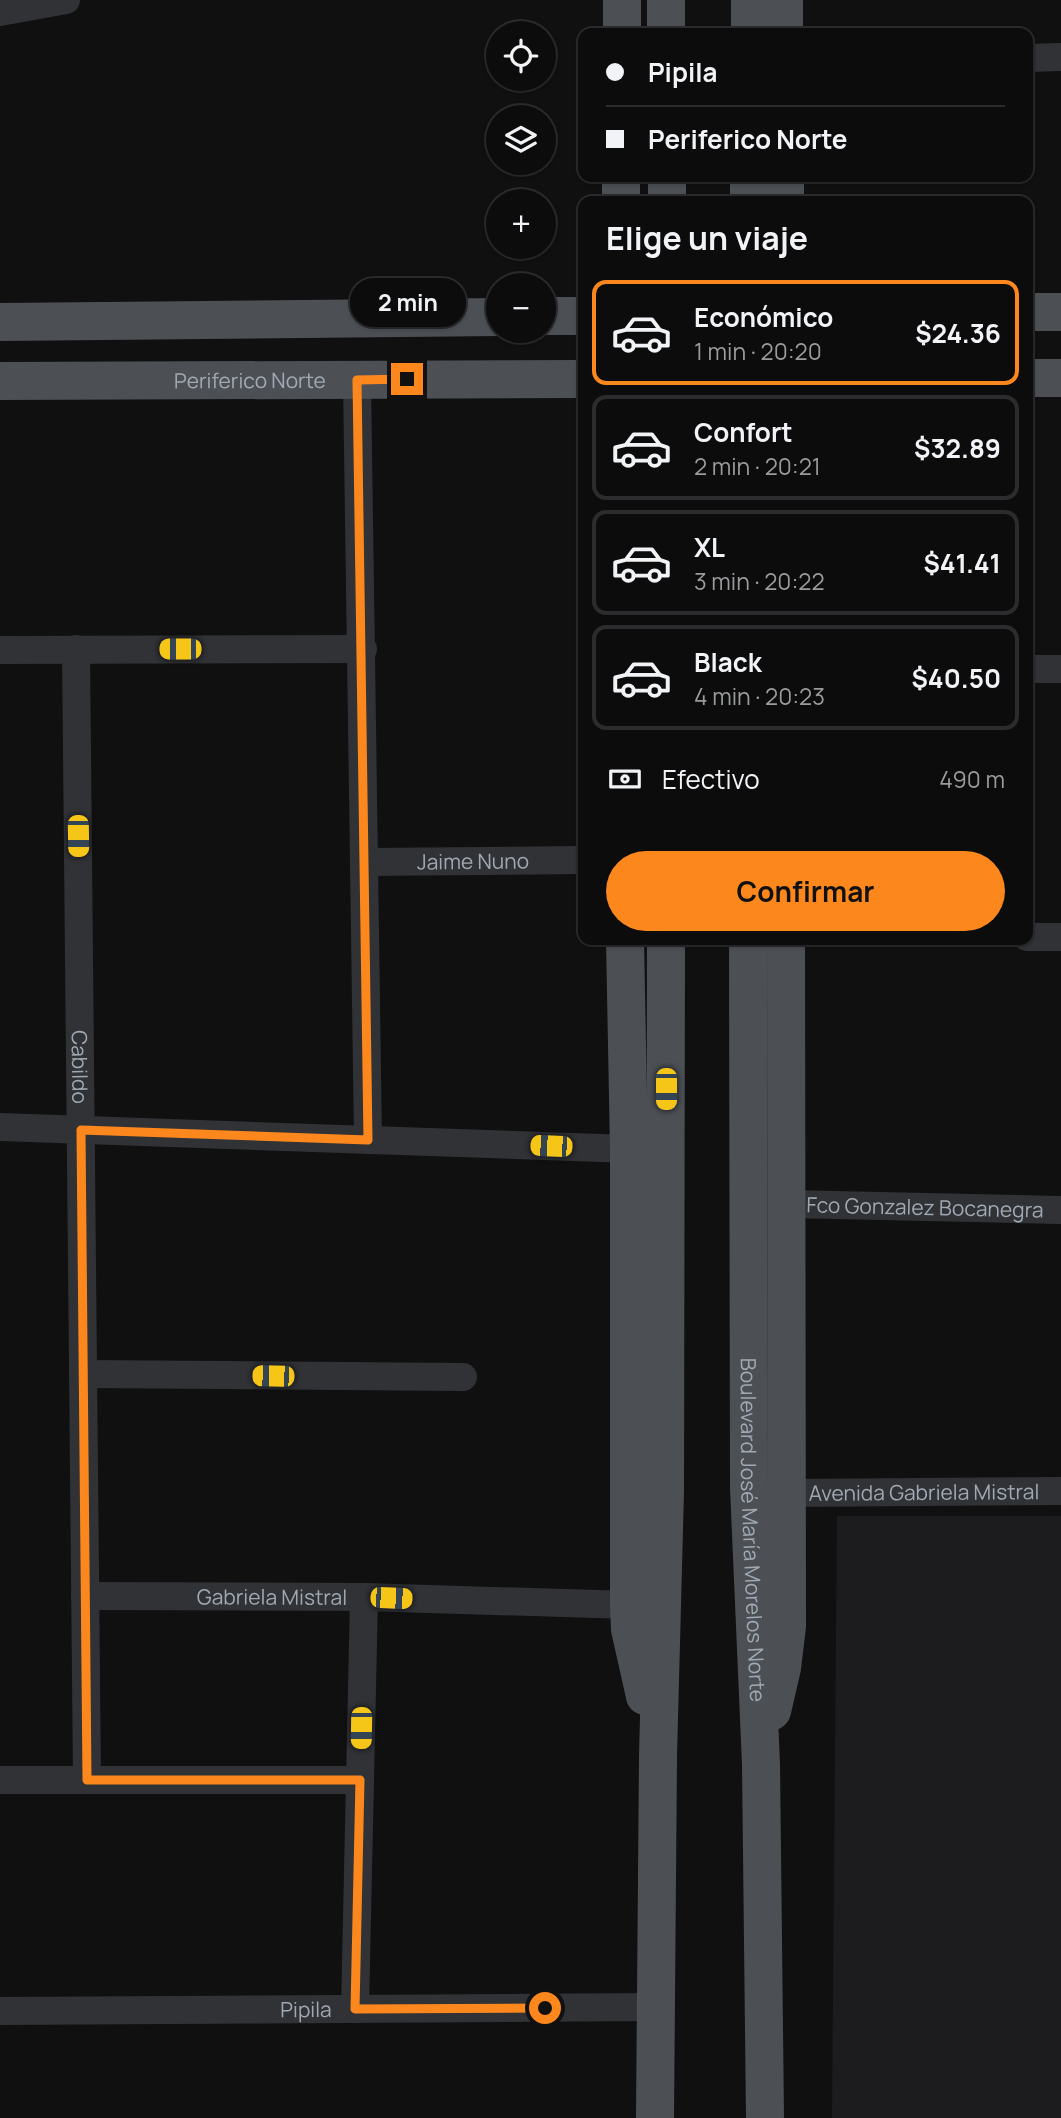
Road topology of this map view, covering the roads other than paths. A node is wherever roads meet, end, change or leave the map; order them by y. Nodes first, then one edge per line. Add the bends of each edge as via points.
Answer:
1 (66, 0) edge
2 (622, 0) edge
3 (666, 0) edge
4 (750, 0) edge
5 (784, 0) edge
6 (0, 12) edge
7 (622, 28) edge
8 (666, 28) edge
9 (750, 28) edge
10 (785, 28) edge
11 (1061, 57) edge
12 (1033, 58) edge
13 (1033, 312) edge
14 (1061, 312) edge
15 (556, 316) edge
16 (578, 316) edge
17 (486, 317) edge
18 (0, 322) edge
19 (578, 379) edge
20 (1033, 379) edge
21 (1061, 379) edge
22 (357, 380) junction
23 (0, 381) edge
24 (76, 649) junction
25 (363, 649) junction
26 (0, 650) edge
27 (1033, 669) edge
28 (1061, 669) edge
29 (578, 860) edge
30 (365, 862) junction
31 (1033, 937) edge
32 (1061, 937) edge
33 (625, 945) edge
34 (666, 945) edge
35 (748, 945) edge
36 (786, 945) edge
37 (0, 1128) edge
38 (81, 1130) junction
39 (368, 1140) junction
40 (629, 1149) junction
41 (789, 1205) junction
42 (1061, 1210) edge
43 (83, 1374) junction
44 (463, 1377) dead end
45 (1061, 1491) edge
46 (786, 1493) junction
47 (85, 1595) junction
48 (364, 1597) junction
49 (629, 1605) junction
50 (658, 1756) junction
51 (761, 1764) junction
52 (0, 1780) edge
53 (87, 1780) junction
54 (360, 1780) junction
55 (654, 2007) junction
56 (355, 2009) junction
57 (0, 2011) edge
58 (655, 2118) edge
59 (765, 2118) edge

1 - 6 street
2 - 7 main road
3 - 8 main road
4 - 9 main road
5 - 10 main road
11 - 12 street
13 - 14 main road
15 - 16 main road
17 - 18 main road
19 - 22 main road, Periferico Norte
20 - 21 main road
22 - 23 main road, Periferico Norte
22 - 25 street
24 - 25 street
24 - 26 street
24 - 38 street, Cabildo
25 - 30 street
27 - 28 street
29 - 30 street, Jaime Nuno
30 - 39 street
31 - 32 street
33 - 40 main road
34 - 50 main road
35 - 51 main road, Boulevard José María Morelos Norte via 749,1487
36 - 41 main road
37 - 38 street
38 - 39 street
38 - 43 street, Cabildo
39 - 40 street
40 - 49 main road
41 - 42 street, Fco Gonzalez Bocanegra
41 - 46 main road
43 - 44 street
43 - 47 street, Cabildo
45 - 46 street, Avenida Gabriela Mistral
46 - 51 main road via 787,1626
47 - 48 street, Gabriela Mistral
47 - 53 street, Cabildo
48 - 49 street, Gabriela Mistral
48 - 54 street
49 - 50 main road via 630,1629
50 - 55 main road
51 - 59 main road, Boulevard José María Morelos Norte
52 - 53 street
53 - 54 street
54 - 56 street
55 - 56 street, Pipila
55 - 58 main road
56 - 57 street, Pipila

